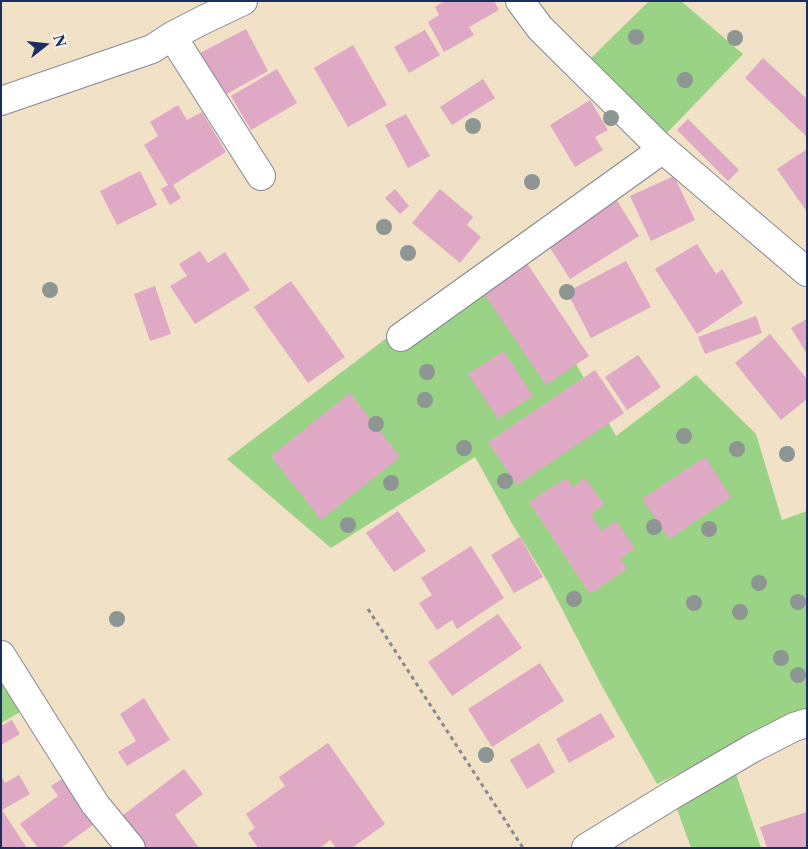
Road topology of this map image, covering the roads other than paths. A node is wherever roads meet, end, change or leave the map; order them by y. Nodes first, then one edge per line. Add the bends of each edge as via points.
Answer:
1 (244, 1) edge
2 (520, 1) edge
3 (172, 36) junction
4 (1, 101) edge
5 (663, 149) junction
6 (262, 176) dead end
7 (807, 272) edge
8 (401, 337) dead end
9 (1, 655) edge
10 (807, 723) edge
11 (117, 844) edge
12 (586, 848) edge

1 - 3 street
2 - 5 street via 540,28
3 - 4 street via 152,49
3 - 6 street
5 - 7 street
5 - 8 street
9 - 11 street
10 - 12 street via 753,748

